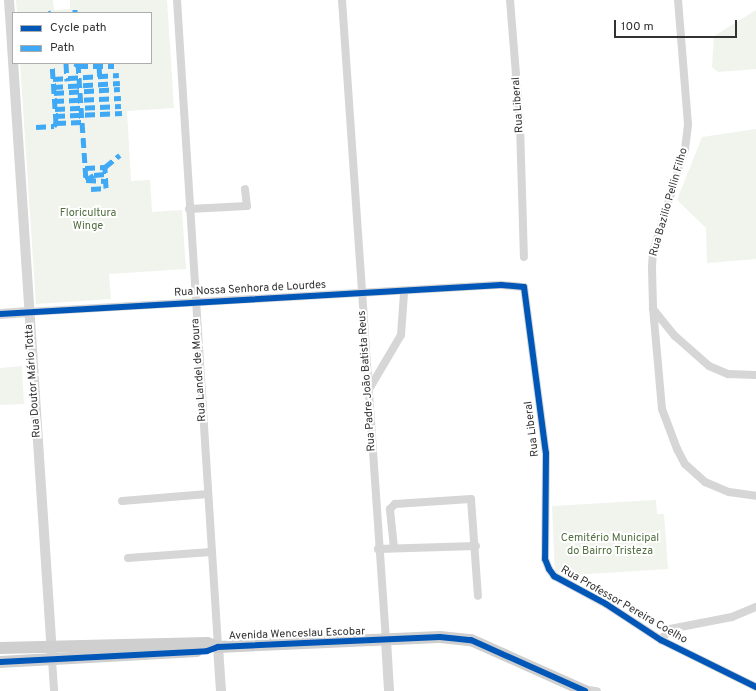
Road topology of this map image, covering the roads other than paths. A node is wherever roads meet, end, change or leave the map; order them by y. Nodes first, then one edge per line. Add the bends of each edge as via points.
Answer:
1 (9, 0) edge
2 (177, 0) edge
3 (342, 0) edge
4 (510, 0) edge
5 (678, 0) edge
6 (12, 49) edge
7 (13, 64) edge
8 (245, 189) dead end
9 (189, 209) junction
10 (524, 257) dead end
11 (524, 287) joint
12 (362, 293) junction
13 (404, 293) junction
14 (195, 302) junction
15 (653, 308) junction
16 (28, 312) junction
17 (0, 314) edge
18 (756, 375) edge
19 (368, 391) junction
20 (208, 494) junction
21 (756, 496) edge
22 (122, 501) dead end
23 (476, 546) junction
24 (394, 548) junction
25 (378, 549) junction
26 (211, 552) junction
27 (128, 558) dead end
28 (549, 569) joint
29 (478, 596) dead end
30 (756, 607) edge
31 (386, 640) junction
32 (661, 640) junction
33 (51, 646) junction
34 (218, 647) junction
35 (0, 648) edge
36 (52, 660) junction
37 (0, 662) edge
38 (756, 687) edge
39 (583, 690) edge
40 (54, 691) edge
41 (221, 691) edge
42 (389, 691) edge
43 (597, 691) edge

1 - 6 street, Rua Doutor Mário Totta
2 - 9 street, Rua Landel de Moura
3 - 12 street, Rua Padre João Batista Reus
4 - 10 street, Rua Liberal via 520,125
5 - 15 street, Rua Bazilio Pellin Filho via 688,125 685,149 653,252
7 - 16 street, Rua Doutor Mário Totta
8 - 9 street via 247,206
9 - 14 street, Rua Landel de Moura
11 - 13 street, Rua Nossa Senhora de Lourdes via 501,285
11 - 28 street, Rua Liberal via 546,453 545,559
12 - 13 street, Rua Nossa Senhora de Lourdes
12 - 14 street, Rua Nossa Senhora de Lourdes
12 - 19 street, Rua Padre João Batista Reus
13 - 19 street via 401,335
14 - 16 street, Rua Nossa Senhora de Lourdes
14 - 20 street, Rua Landel de Moura
15 - 18 street via 675,336 709,366 728,374
15 - 21 street, Rua Bazilio Pellin Filho via 662,409 677,449 686,464 705,482 729,492
16 - 17 street, Rua Nossa Senhora de Lourdes
16 - 33 street, Rua Doutor Mário Totta
19 - 25 street, Rua Padre João Batista Reus
20 - 22 street
20 - 26 street, Rua Landel de Moura
23 - 24 street
23 - 24 street via 472,500 467,498 392,506
23 - 29 street
24 - 25 street
25 - 31 street, Rua Padre João Batista Reus
26 - 27 street
26 - 34 street, Rua Landel de Moura
28 - 32 street, Rua Professor Pereira Coelho via 554,576 606,604
30 - 32 street via 732,617 670,629
31 - 34 main road, Avenida Wenceslau Escobar
31 - 39 main road, Avenida Wenceslau Escobar via 440,637 471,640
31 - 42 street, Rua Padre João Batista Reus
32 - 38 street, Rua Professor Pereira Coelho
33 - 34 main road, Avenida Wenceslau Escobar via 207,643
33 - 35 main road, Avenida Wenceslau Escobar
33 - 36 street, Rua Doutor Mário Totta
34 - 36 main road, Avenida Wenceslau Escobar via 207,651
34 - 41 street, Rua Landel de Moura
36 - 37 main road, Avenida Wenceslau Escobar
36 - 40 street, Rua Doutor Mário Totta
39 - 43 street

